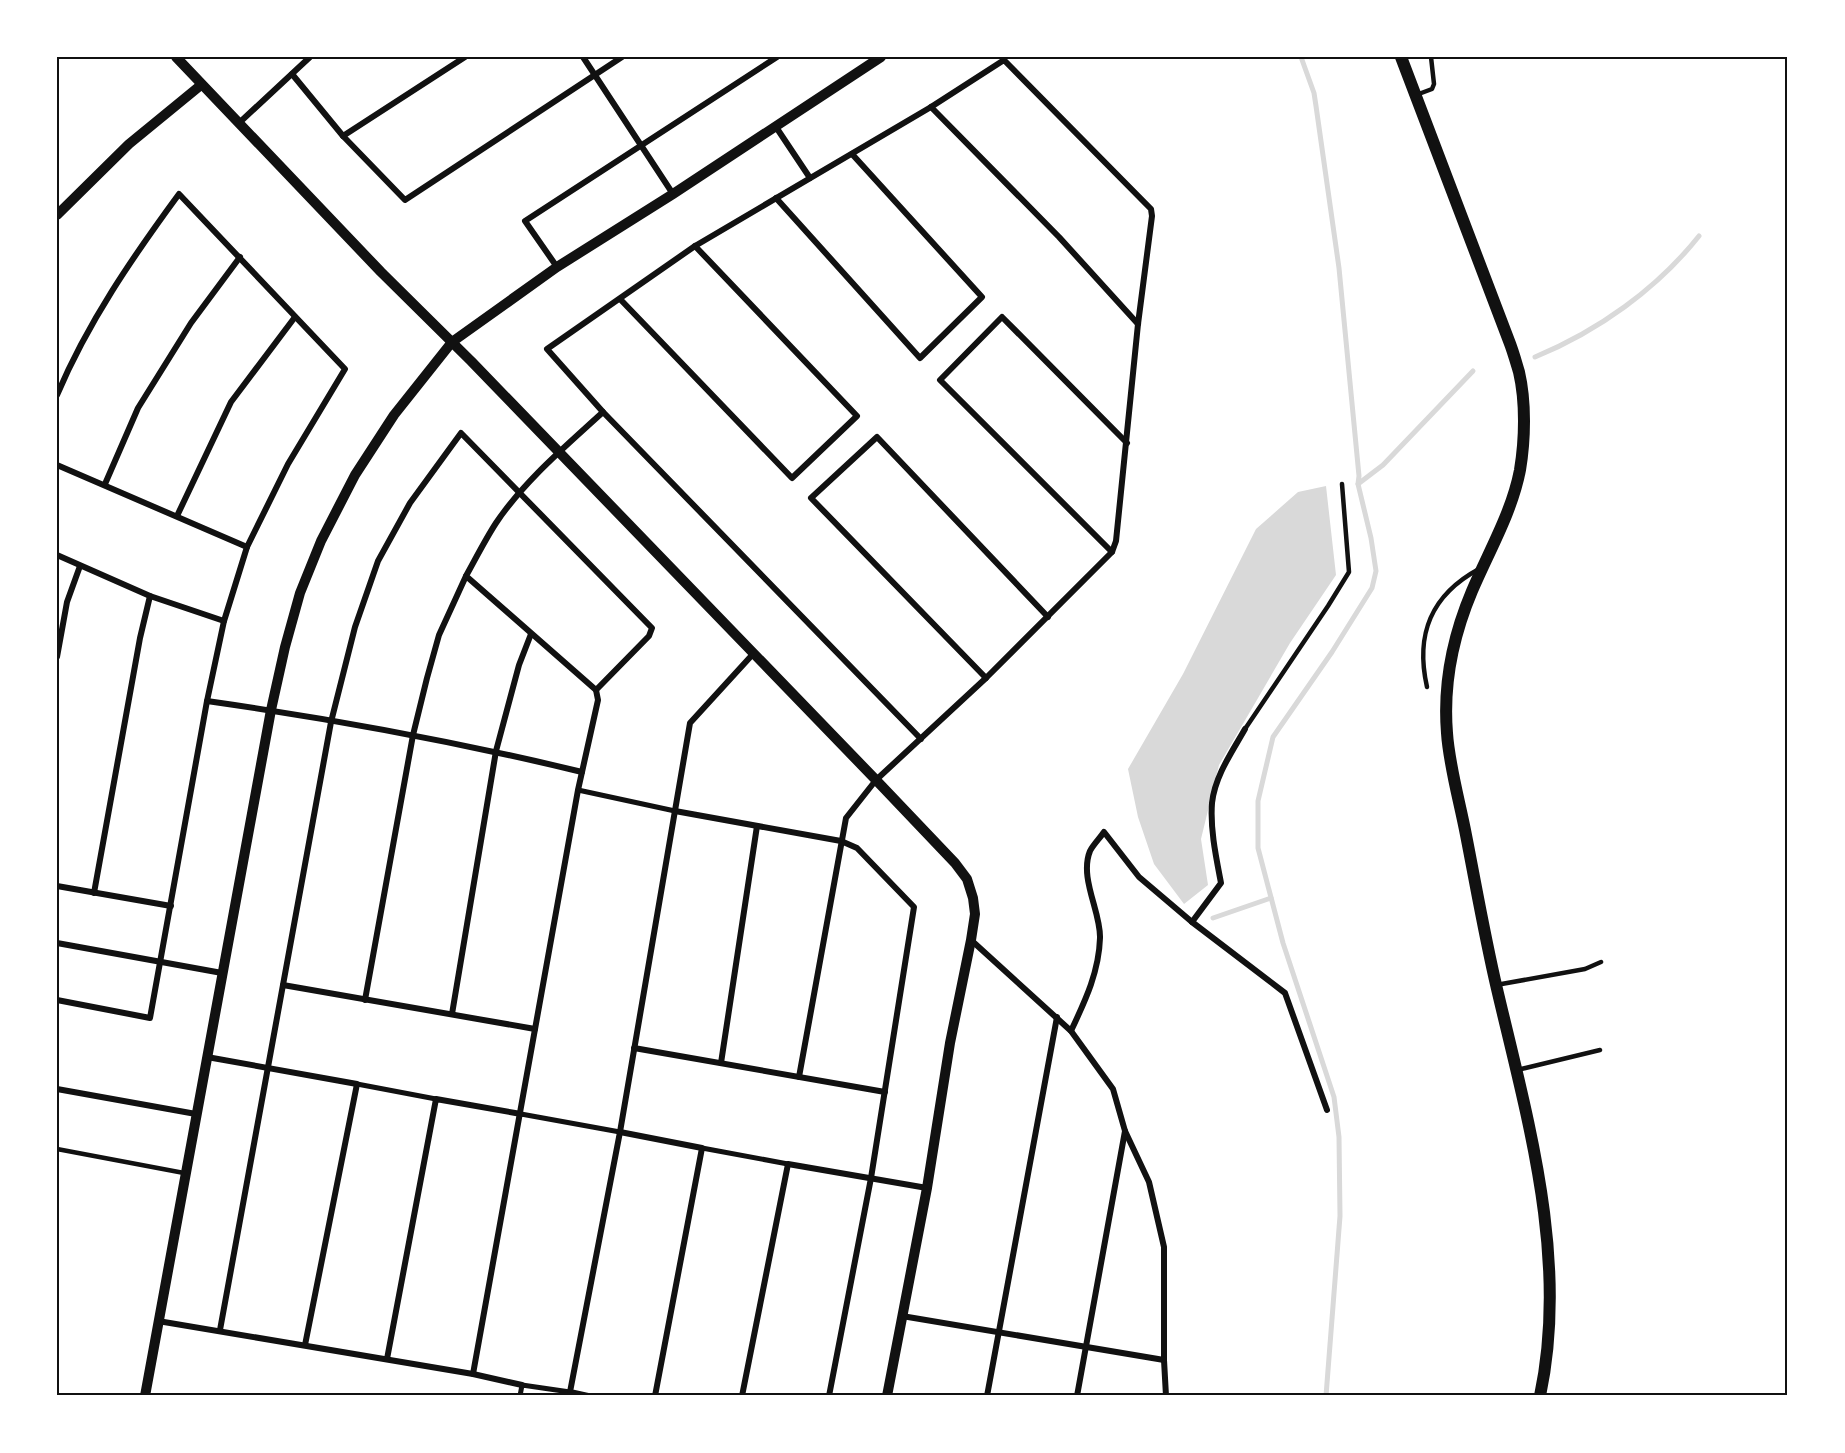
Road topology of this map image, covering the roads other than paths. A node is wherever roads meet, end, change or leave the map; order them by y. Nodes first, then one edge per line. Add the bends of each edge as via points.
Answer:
1 (176, 57) edge
2 (310, 57) edge
3 (465, 57) edge
4 (583, 57) edge
5 (622, 57) edge
6 (777, 57) edge
7 (881, 57) edge
8 (1401, 57) edge
9 (1431, 57) edge
10 (292, 74) junction
11 (594, 75) junction
12 (201, 85) junction
13 (1416, 95) junction
14 (931, 106) junction
15 (239, 123) junction
16 (776, 127) junction
17 (343, 136) junction
18 (640, 147) junction
19 (852, 154) junction
20 (810, 178) junction
21 (673, 194) junction
22 (776, 198) junction
23 (57, 215) edge
24 (695, 246) junction
25 (240, 257) junction
26 (557, 267) junction
27 (620, 299) junction
28 (295, 317) junction
29 (1138, 324) junction
30 (452, 342) junction
31 (57, 395) edge
32 (603, 412) junction
33 (1127, 443) junction
34 (559, 452) junction
35 (57, 465) edge
36 (105, 484) junction
37 (1342, 484) dead end
38 (520, 493) junction
39 (177, 516) junction
40 (247, 547) junction
41 (1112, 552) junction
42 (57, 555) edge
43 (80, 566) junction
44 (1484, 566) junction
45 (466, 576) junction
46 (150, 596) junction
47 (1048, 617) junction
48 (224, 621) junction
49 (531, 634) junction
50 (753, 654) junction
51 (57, 657) edge
52 (986, 678) junction
53 (1427, 687) dead end
54 (596, 690) junction
55 (207, 701) junction
56 (271, 710) junction
57 (331, 722) junction
58 (1245, 729) joint
59 (413, 735) junction
60 (921, 739) junction
61 (495, 751) junction
62 (582, 772) junction
63 (876, 780) junction
64 (578, 790) junction
65 (675, 811) junction
66 (757, 826) junction
67 (841, 842) junction
68 (57, 886) edge
69 (94, 893) junction
70 (171, 906) junction
71 (1192, 922) junction
72 (971, 940) junction
73 (57, 943) edge
74 (160, 961) junction
75 (1601, 962) dead end
76 (222, 973) junction
77 (283, 985) junction
78 (1496, 985) junction
79 (57, 1000) edge
80 (365, 1000) junction
81 (452, 1014) junction
82 (1057, 1017) junction
83 (535, 1029) junction
84 (1071, 1031) junction
85 (634, 1048) junction
86 (1600, 1050) dead end
87 (207, 1057) junction
88 (721, 1063) junction
89 (269, 1068) junction
90 (1517, 1070) junction
91 (799, 1077) junction
92 (357, 1084) junction
93 (57, 1089) edge
94 (885, 1092) junction
95 (436, 1099) junction
96 (1327, 1110) dead end
97 (196, 1114) junction
98 (521, 1114) junction
99 (1125, 1131) junction
100 (620, 1132) junction
101 (702, 1148) junction
102 (57, 1149) edge
103 (788, 1164) junction
104 (186, 1174) junction
105 (871, 1178) junction
106 (927, 1188) junction
107 (902, 1316) junction
108 (158, 1321) junction
109 (220, 1330) junction
110 (998, 1332) junction
111 (305, 1345) junction
112 (1086, 1347) junction
113 (387, 1359) junction
114 (1164, 1360) junction
115 (472, 1374) junction
116 (522, 1385) junction
117 (570, 1392) junction
118 (145, 1396) edge
119 (520, 1396) edge
120 (588, 1396) edge
121 (655, 1396) edge
122 (742, 1396) edge
123 (829, 1396) edge
124 (887, 1396) edge
125 (987, 1396) edge
126 (1077, 1396) edge
127 (1166, 1396) edge
128 (1540, 1396) edge

1 - 12 street
2 - 10 street
3 - 17 street
4 - 11 street
5 - 11 street
6 - 18 street
7 - 16 street
8 - 13 main road
9 - 13 lane via 1434,84 1432,89
10 - 15 street
10 - 17 street
11 - 17 street via 405,200
11 - 18 street
12 - 15 street
12 - 23 street via 129,144
13 - 44 main road via 1520,375 1520,471
14 - 19 street
14 - 29 street
14 - 29 street via 1004,60 1151,209
15 - 30 street
16 - 20 street
16 - 21 street
18 - 21 street
18 - 26 street via 525,221
19 - 20 street
19 - 22 street via 982,297 920,358
20 - 22 street
21 - 26 street
22 - 24 street
24 - 27 street
24 - 27 street via 857,416 792,478
25 - 28 street
25 - 31 street via 179,194 98,312
25 - 36 street via 191,323 138,408
26 - 30 street
27 - 32 street via 546,349
28 - 39 street via 231,402
28 - 40 street via 345,369 288,464
29 - 33 street
30 - 34 street
30 - 56 street via 394,415 355,475 321,541 300,593
32 - 34 street
32 - 60 street
33 - 41 street
33 - 41 street via 1002,317 940,380
34 - 38 street
34 - 50 street
35 - 36 street
36 - 39 street
37 - 58 lane via 1349,572
38 - 45 street via 497,522
38 - 54 street via 652,628 649,636
38 - 57 street via 461,433 410,502 378,561 355,627
39 - 40 street
40 - 48 street
41 - 47 street
42 - 43 street
43 - 46 street
43 - 51 street via 67,602
44 - 53 lane via 1460,579 1430,616 1423,644
44 - 78 main road via 1452,652 1446,686 1447,735
45 - 49 street
45 - 59 street via 439,635
46 - 48 street
46 - 69 street
47 - 52 street
47 - 52 street via 877,437 811,498
48 - 55 street
49 - 54 street
49 - 61 street
50 - 63 street
50 - 65 street via 690,723
52 - 60 street
54 - 62 street via 598,700
55 - 56 street
55 - 70 street
56 - 57 street
56 - 76 street
57 - 59 street
57 - 77 street
58 - 71 street via 1224,764 1212,802 1213,844 1221,883
59 - 61 street
59 - 80 street
60 - 63 street
61 - 62 street
61 - 81 street
62 - 64 street
63 - 67 street via 846,818
63 - 72 street via 967,879 975,914
64 - 65 street
64 - 83 street
65 - 66 street
65 - 85 street
66 - 67 street
66 - 88 street
67 - 91 street
67 - 94 street via 857,848 914,908
68 - 69 street
69 - 70 street
70 - 74 street
71 - 84 street via 1139,877 1104,832 1090,852 1088,866 1100,935 1099,962
71 - 96 street via 1285,993
72 - 82 street
72 - 106 street
73 - 74 street
74 - 76 street
74 - 79 street via 150,1018
75 - 78 lane via 1585,969
76 - 87 street
77 - 80 street
77 - 89 street
78 - 90 main road
80 - 81 street
81 - 83 street
82 - 84 street
82 - 110 street
83 - 98 street
84 - 99 street via 1113,1089
85 - 88 street
85 - 100 street
86 - 90 lane
87 - 89 street
87 - 97 street
88 - 91 street
89 - 92 street
89 - 109 street
90 - 128 main road via 1547,1232 1549,1311
91 - 94 street
92 - 95 street
92 - 111 street
93 - 97 street
94 - 105 street
95 - 98 street
95 - 113 street
97 - 104 street
98 - 100 street
98 - 115 street
99 - 112 street
99 - 114 street via 1149,1182 1164,1248
100 - 101 street
100 - 117 street
101 - 103 street
101 - 121 street
102 - 104 lane
103 - 105 street
103 - 122 street
104 - 108 street
105 - 106 street
105 - 123 street
106 - 107 street
107 - 110 street
107 - 124 street
108 - 109 street
108 - 118 street
109 - 111 street
110 - 112 street
110 - 125 street
111 - 113 street
112 - 114 street
112 - 126 street
113 - 115 street
114 - 127 street
115 - 116 street
116 - 117 street
116 - 119 street
117 - 120 street

